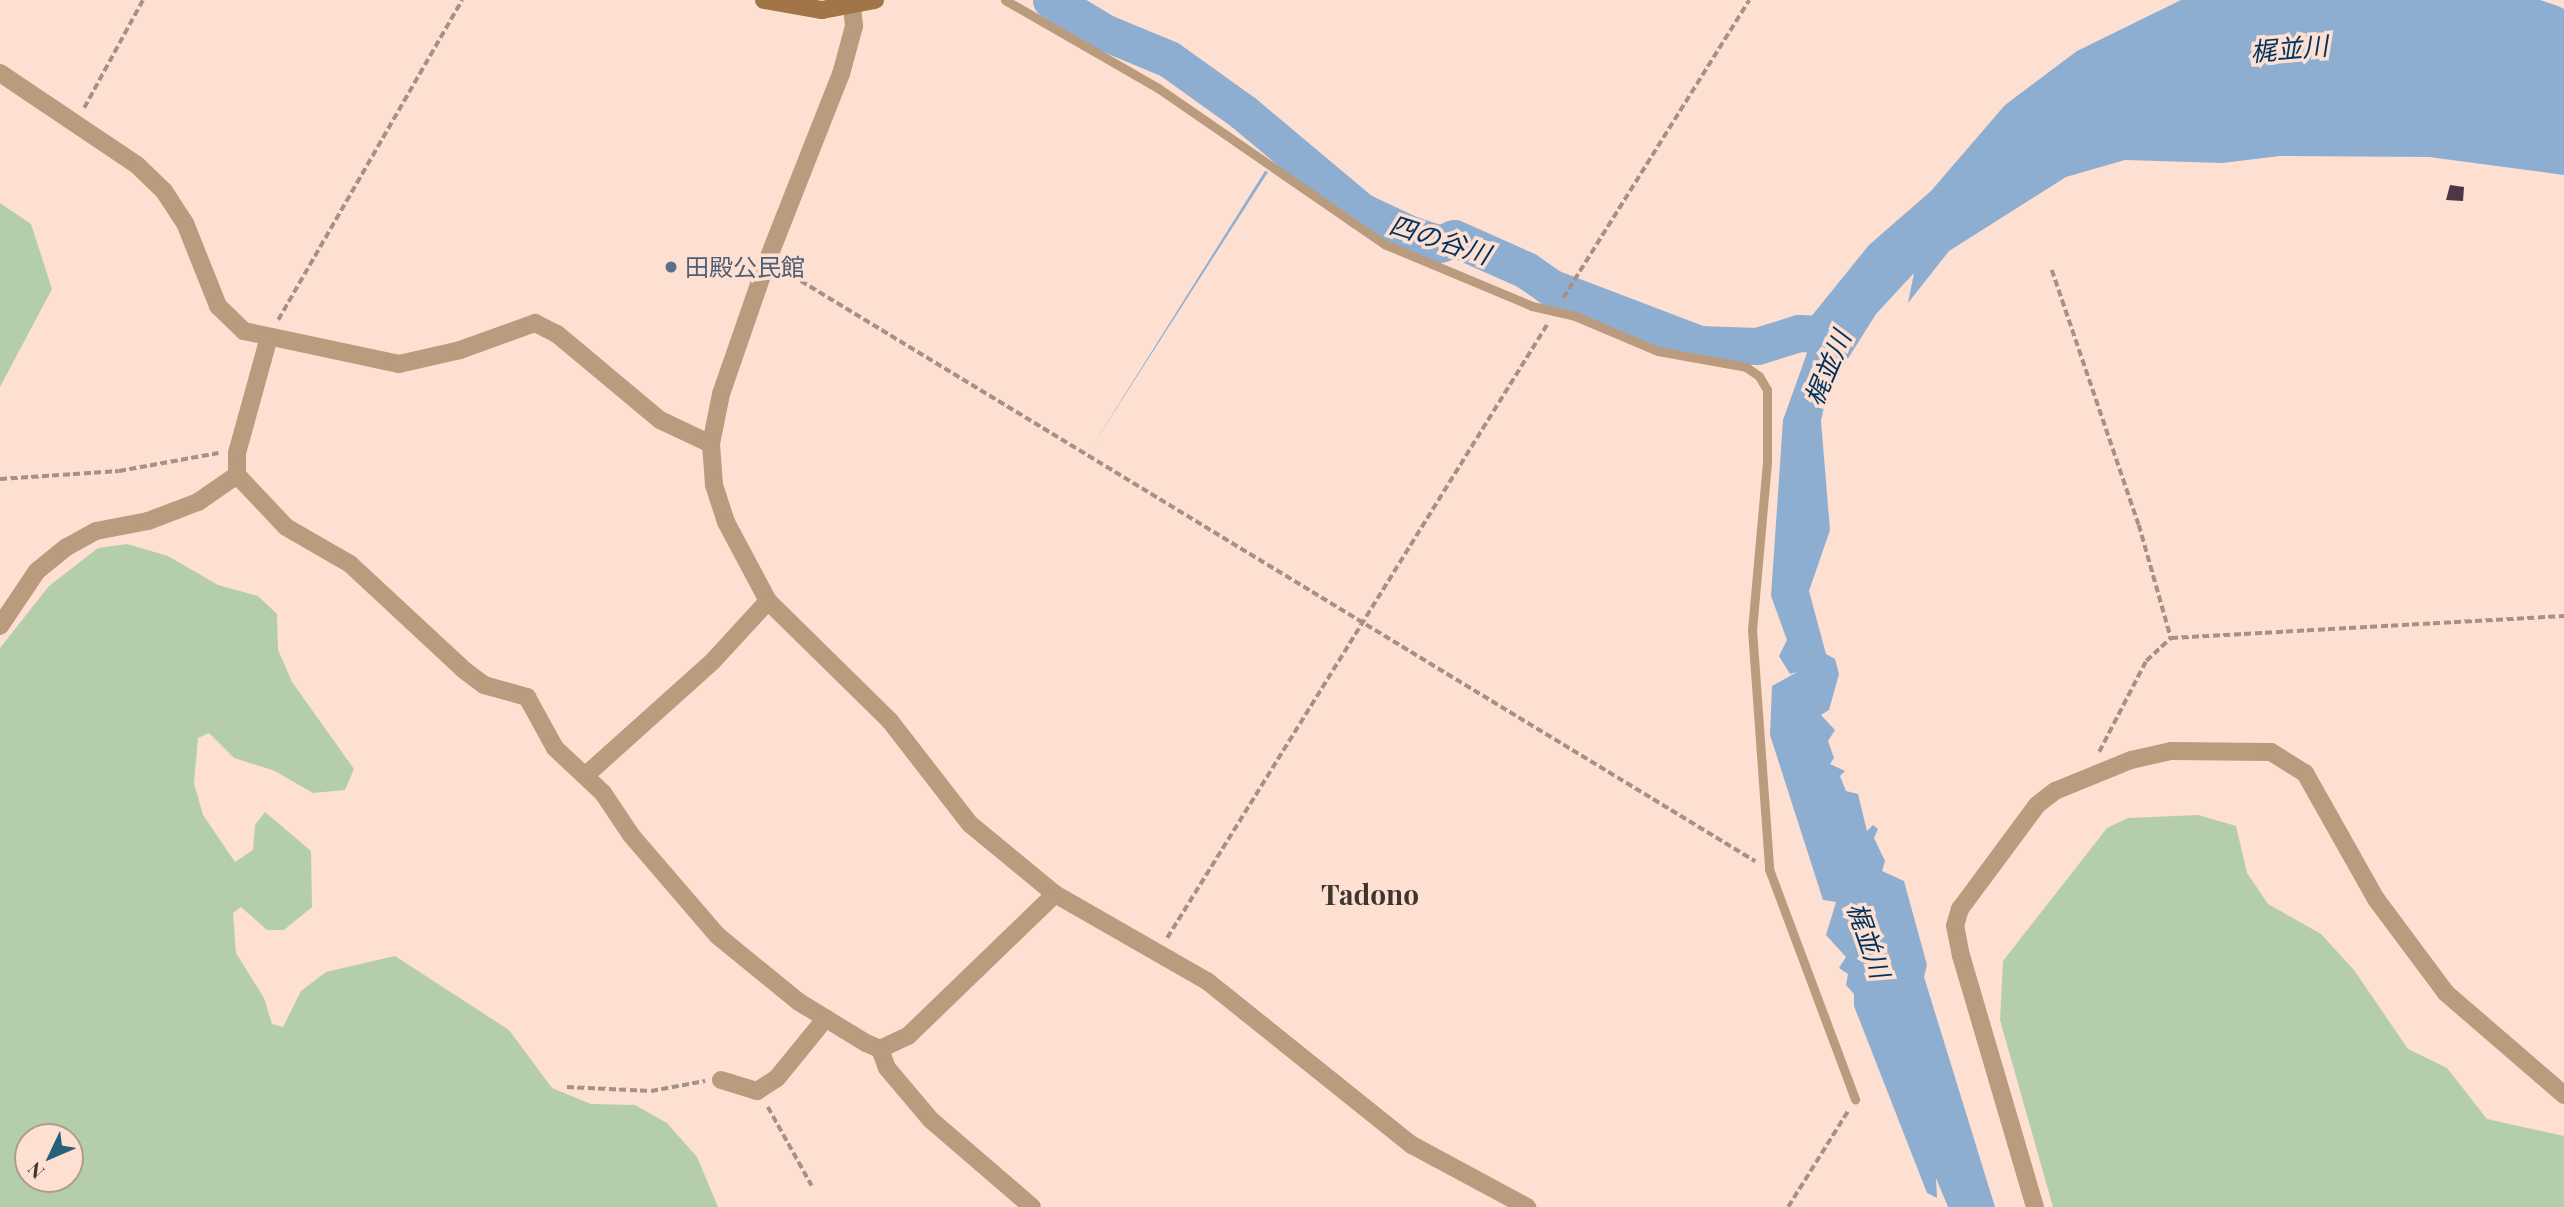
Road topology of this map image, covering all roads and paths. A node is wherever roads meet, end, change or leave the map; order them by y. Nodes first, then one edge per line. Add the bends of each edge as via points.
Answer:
1 (143, 0) edge
2 (462, 0) edge
3 (764, 0) edge
4 (875, 0) edge
5 (1005, 0) edge
6 (1749, 0) edge
7 (852, 6) junction
8 (0, 73) edge
9 (75, 126) junction
10 (766, 264) junction
11 (2052, 270) dead end
12 (1557, 309) junction
13 (270, 337) junction
14 (711, 444) junction
15 (237, 453) junction
16 (237, 475) junction
17 (0, 479) edge
18 (768, 601) junction
19 (2564, 616) edge
20 (0, 626) edge
21 (1364, 626) junction
22 (2171, 638) junction
23 (2093, 774) junction
24 (586, 775) junction
25 (1769, 869) junction
26 (1055, 894) junction
27 (1158, 952) junction
28 (826, 1018) junction
29 (880, 1049) junction
30 (721, 1080) joint
31 (568, 1087) dead end
32 (757, 1091) junction
33 (2564, 1095) edge
34 (1855, 1098) joint
35 (812, 1186) dead end
36 (1032, 1207) edge
37 (1527, 1207) edge
38 (1788, 1207) edge
39 (2035, 1207) edge

1 - 9 path
2 - 13 path
3 - 7 main road via 822,10
4 - 7 main road
5 - 12 lane via 1158,88 1384,244
6 - 12 path
7 - 10 street via 854,26 841,74
8 - 9 street
9 - 13 street via 137,165 164,191 185,223 222,312 244,331
10 - 14 street via 721,394
10 - 21 path via 789,273
11 - 22 path via 2139,525
12 - 21 path
12 - 25 lane via 1658,351 1746,367 1768,390 1752,629
13 - 14 street via 399,364 460,350 535,323 557,334 660,419
13 - 15 street
14 - 18 street via 715,485 726,522
15 - 16 street
15 - 17 path via 119,471
16 - 20 street via 198,502 148,521 96,531 67,547 37,571
16 - 24 street via 286,527 350,564 464,670 484,685 527,697 555,748
18 - 24 street via 712,662
18 - 26 street via 890,720 970,824
19 - 22 path
21 - 25 path
21 - 27 path
22 - 23 path via 2146,661 2092,765
23 - 33 street via 2171,751 2271,751 2289,760 2305,773 2375,899 2446,993
23 - 39 street via 2037,805 1979,879 1959,909 1955,926
24 - 28 street via 718,936
25 - 34 lane
26 - 27 street
26 - 29 street via 908,1036
27 - 37 street via 1207,981 1412,1145
28 - 29 street
28 - 32 street via 777,1078
29 - 36 street via 887,1069 931,1120
30 - 31 path via 651,1091
30 - 32 street
32 - 35 path
34 - 38 path

